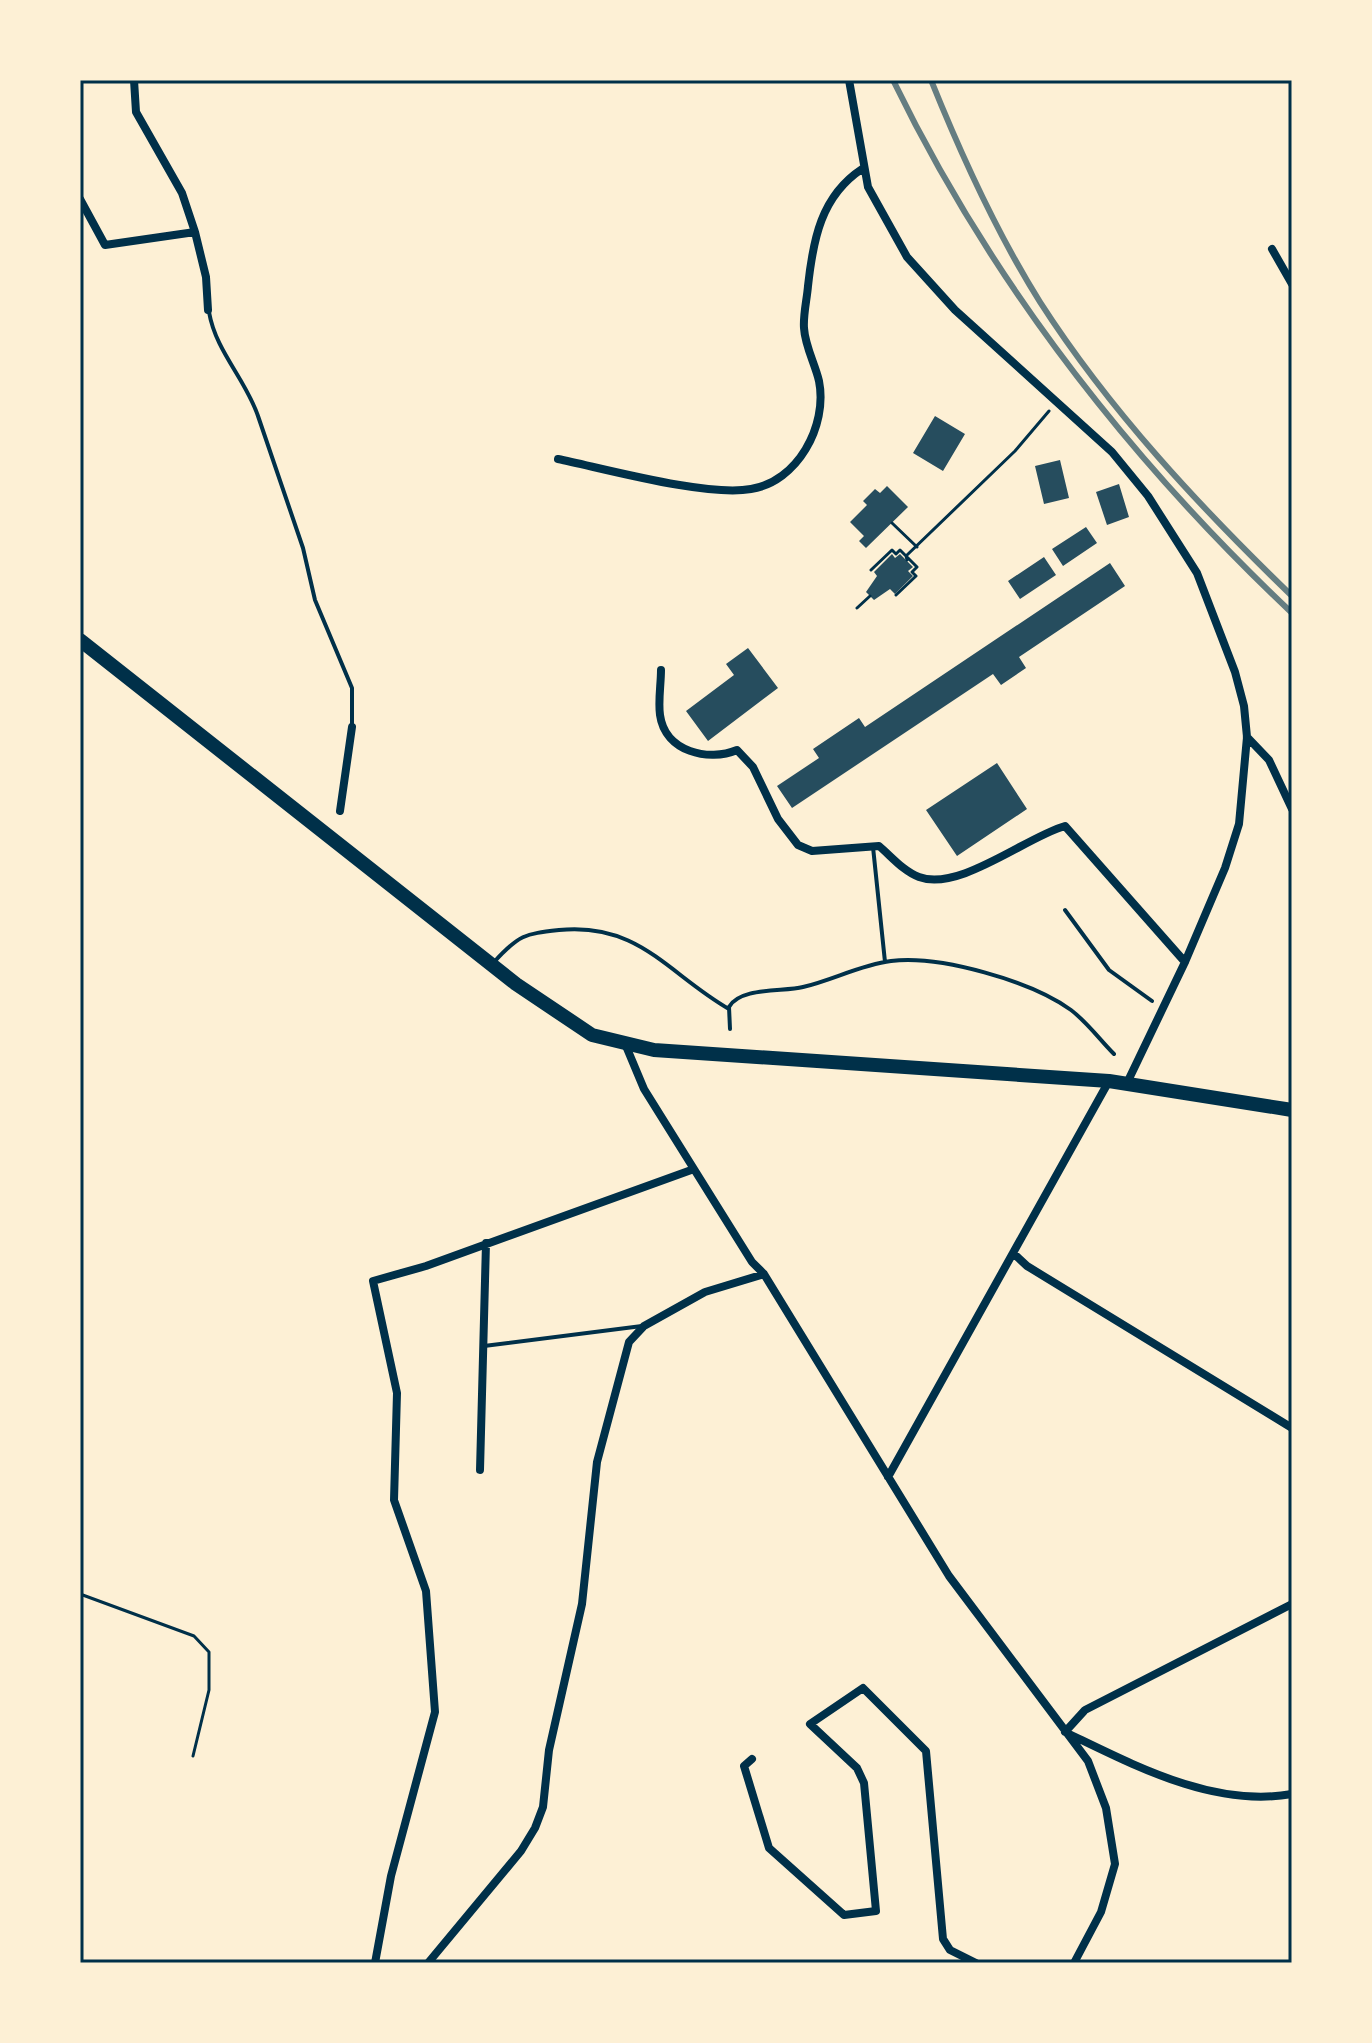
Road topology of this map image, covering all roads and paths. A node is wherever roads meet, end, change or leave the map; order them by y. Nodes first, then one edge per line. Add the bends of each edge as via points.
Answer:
1 (134, 80) edge
2 (849, 80) edge
3 (862, 169) junction
4 (80, 199) edge
5 (195, 232) junction
6 (1272, 249) dead end
7 (1292, 284) edge
8 (208, 310) joint
9 (1048, 413) dead end
10 (558, 459) dead end
11 (892, 523) dead end
12 (917, 547) junction
13 (907, 558) junction
14 (871, 570) dead end
15 (896, 595) dead end
16 (870, 596) dead end
17 (857, 608) dead end
18 (80, 640) edge
19 (661, 670) dead end
20 (352, 727) joint
21 (1247, 737) junction
22 (1292, 809) edge
23 (340, 811) dead end
24 (873, 847) junction
25 (1065, 910) dead end
26 (885, 962) junction
27 (1185, 962) junction
28 (492, 965) junction
29 (1152, 1001) dead end
30 (729, 1009) junction
31 (730, 1029) dead end
32 (626, 1046) junction
33 (1114, 1054) dead end
34 (1109, 1081) junction
35 (1127, 1083) junction
36 (1292, 1110) edge
37 (694, 1169) junction
38 (486, 1243) junction
39 (1013, 1253) junction
40 (764, 1274) junction
41 (644, 1326) junction
42 (484, 1346) junction
43 (1292, 1428) edge
44 (480, 1470) dead end
45 (888, 1477) junction
46 (80, 1594) edge
47 (1292, 1604) edge
48 (1065, 1732) junction
49 (193, 1756) dead end
50 (752, 1759) dead end
51 (1292, 1794) edge
52 (375, 1963) edge
53 (428, 1963) edge
54 (973, 1963) edge
55 (1074, 1963) edge

1 - 5 street via 136,112 182,193
2 - 3 street
3 - 10 street via 844,181 816,232 804,330 820,399 813,431 789,471 773,483 748,490 702,487
3 - 21 street via 907,257 955,310 1112,452 1170,528 1219,625 1244,706
4 - 5 street via 105,245
5 - 8 street
6 - 7 street
8 - 20 lane via 213,336 250,395 303,548 315,600 352,688
9 - 12 path
11 - 12 path
12 - 13 path
13 - 14 path via 892,550
13 - 15 path via 917,567 912,572 916,576
16 - 17 path
18 - 28 highway
19 - 24 street via 663,724 689,751 712,756 737,750 753,767 794,842 812,851
20 - 23 street
21 - 22 street via 1269,760
21 - 27 street via 1239,824
24 - 26 lane
24 - 27 street via 879,846 910,873 931,879 988,866 1065,826
25 - 29 lane via 1109,970
26 - 30 lane via 804,987 738,997
26 - 33 lane via 971,969 1033,991 1075,1012
27 - 35 street
28 - 30 lane via 527,934 602,931 637,942
28 - 32 highway via 592,1035
30 - 31 lane
32 - 34 highway
32 - 37 street via 644,1089
34 - 35 highway
34 - 39 street
35 - 36 highway
37 - 38 street
37 - 40 street
38 - 42 street
38 - 52 street via 373,1281 397,1393 394,1500 426,1591 435,1712 391,1876
39 - 43 street
39 - 45 street
40 - 41 street via 705,1292
40 - 45 street
41 - 42 lane
41 - 53 street via 626,1351 597,1462 582,1604 549,1750 543,1807 521,1851
42 - 44 street
45 - 48 street via 949,1576
46 - 49 path via 194,1636 209,1652 209,1690
47 - 48 street via 1085,1710
48 - 51 street via 1158,1777 1227,1792
48 - 55 street via 1088,1761 1101,1793 1114,1853 1101,1912
50 - 54 street via 744,1766 769,1848 844,1915 876,1911 864,1783 857,1768 810,1724 863,1688 926,1751 943,1939 950,1950

